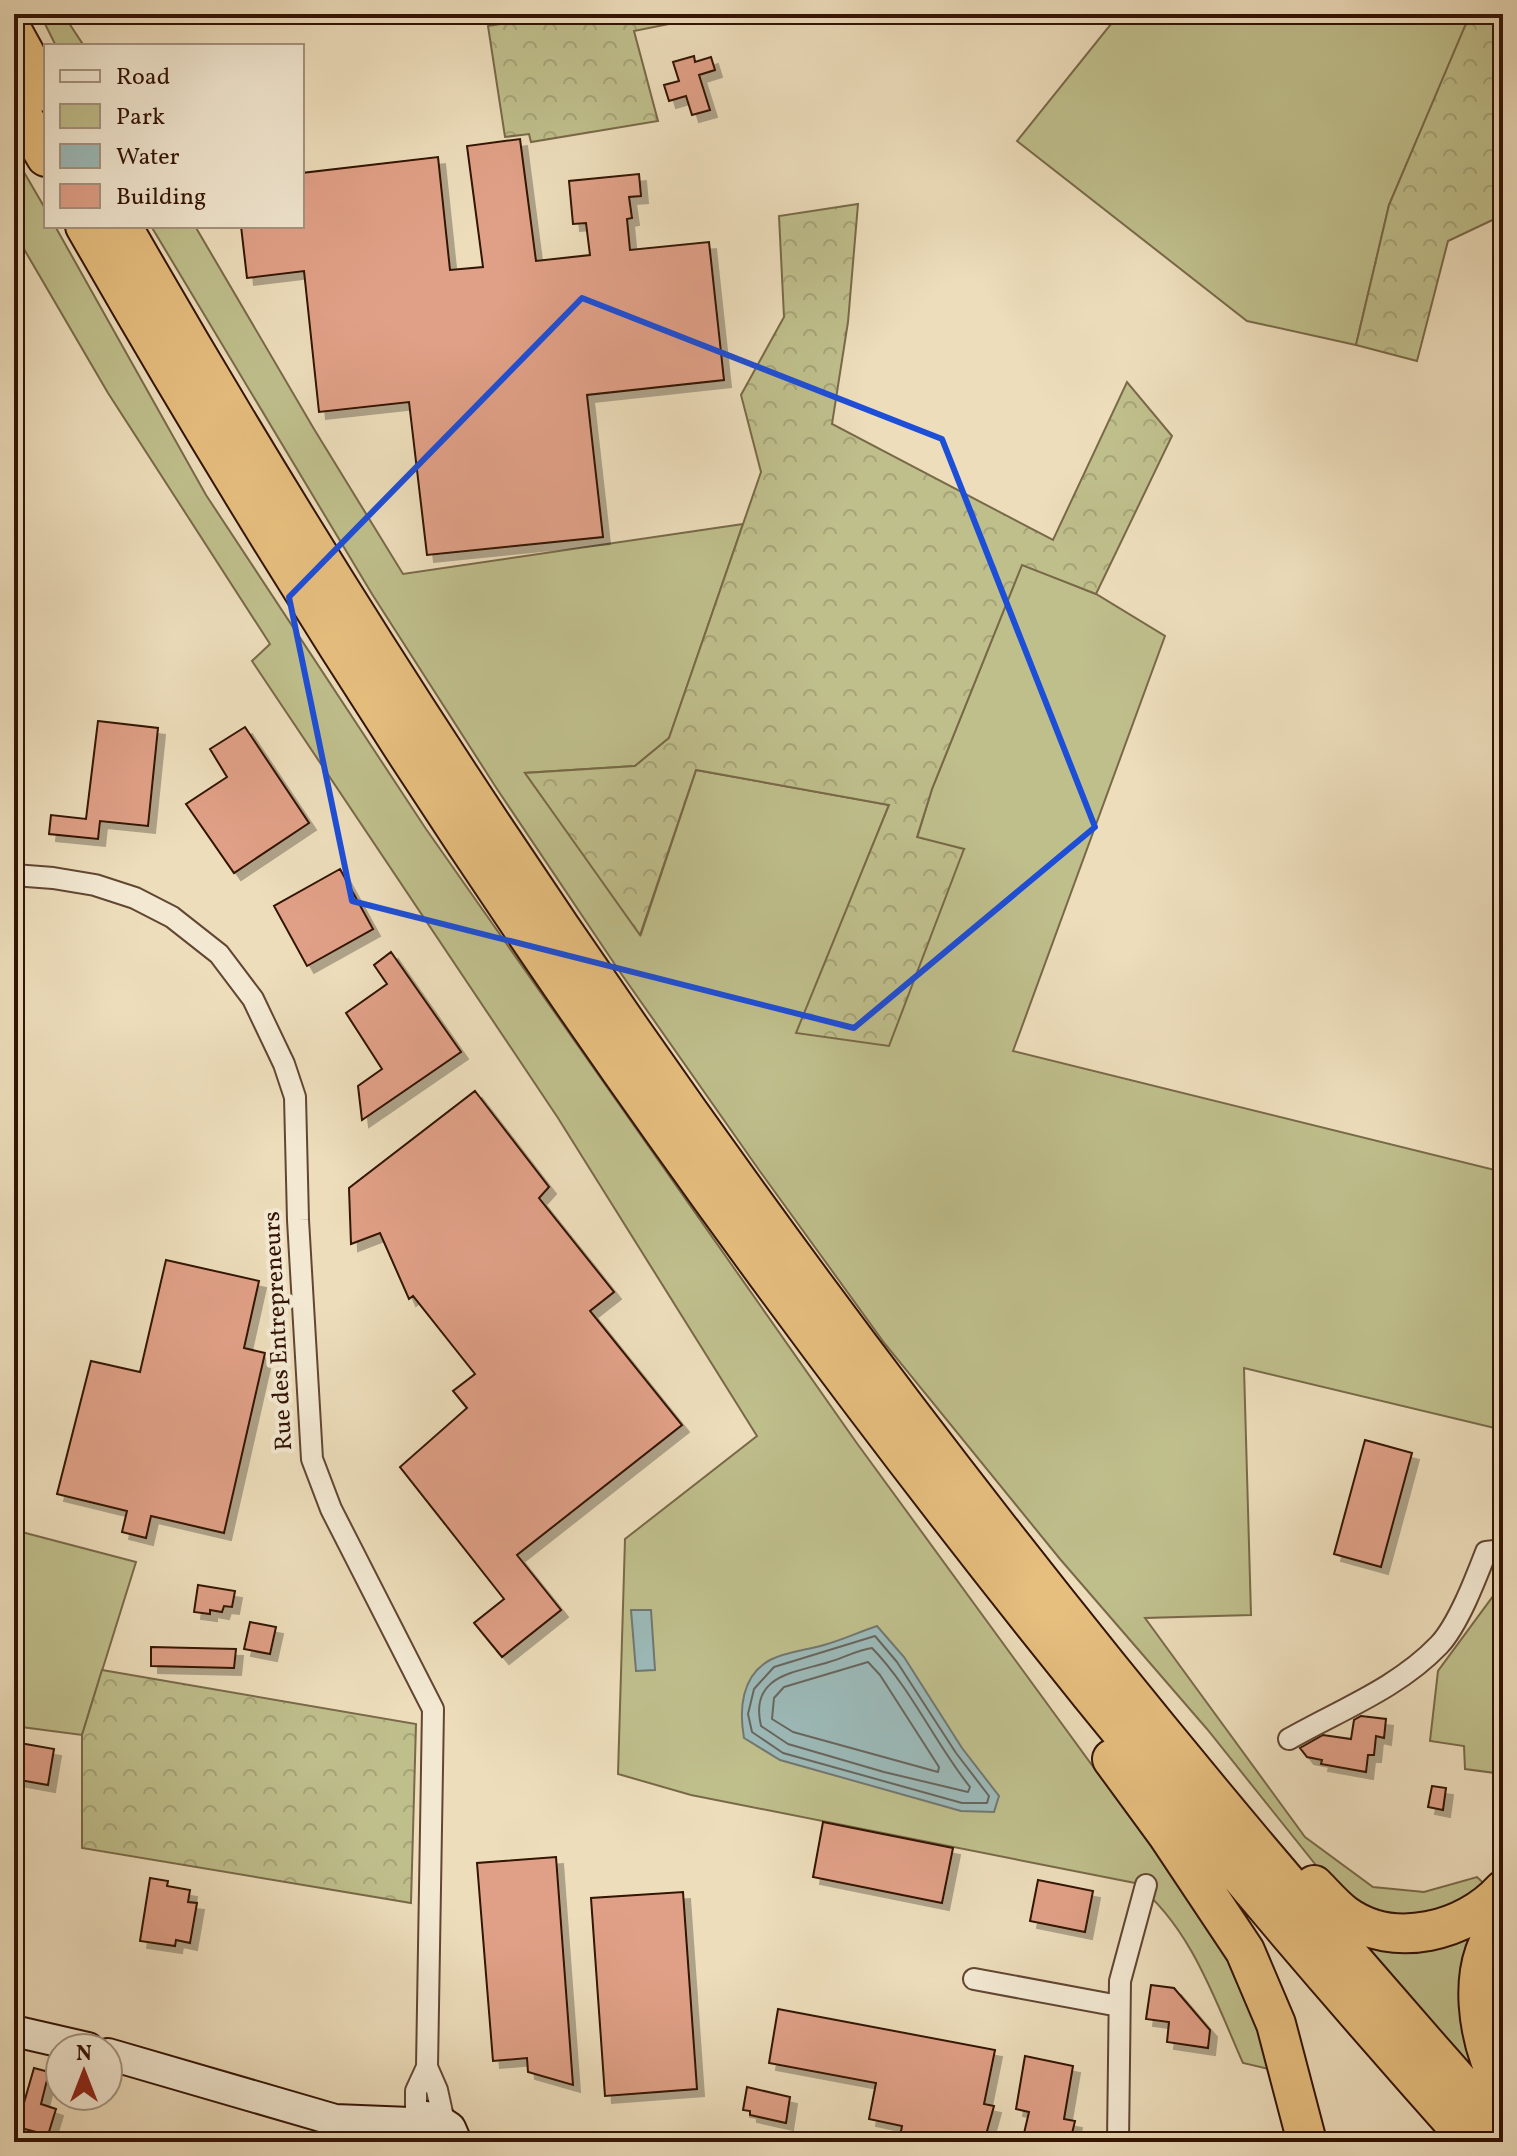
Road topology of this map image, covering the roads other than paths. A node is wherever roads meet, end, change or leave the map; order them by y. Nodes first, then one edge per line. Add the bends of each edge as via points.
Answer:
1 (14, 34) edge
2 (44, 88) edge
3 (14, 101) edge
4 (44, 154) edge
5 (86, 228) edge
6 (123, 228) edge
7 (14, 875) edge
8 (1503, 1550) edge
9 (1052, 1647) junction
10 (1289, 1739) dead end
11 (1179, 1754) junction
12 (1146, 1885) dead end
13 (1503, 1890) edge
14 (1503, 1921) edge
15 (974, 1979) dead end
16 (1119, 2006) junction
17 (14, 2031) edge
18 (44, 2038) edge
19 (124, 2059) edge
20 (1503, 2090) edge
21 (335, 2120) junction
22 (1503, 2131) edge
23 (435, 2132) edge
24 (379, 2142) edge
25 (1118, 2142) edge
26 (1307, 2142) edge
27 (1471, 2142) edge

1 - 2 highway
3 - 4 highway
5 - 9 highway via 350,667 512,913 764,1270
6 - 11 highway via 368,635 618,1011 835,1313
7 - 23 street, Rue des Entrepreneurs via 95,885 172,917 219,954 253,999 284,1064 295,1097 312,1459 331,1509 433,1709 427,2067 437,2090
8 - 10 street via 1486,1552 1441,1643 1395,1682
9 - 26 highway via 1045,1667 1245,1951 1276,2024
9 - 27 highway via 1233,1869
11 - 13 highway via 1199,1755 1346,1916 1379,1930 1449,1927 1489,1906
11 - 22 highway
12 - 16 street via 1120,1981
14 - 20 highway via 1482,1957 1479,1982 1481,2030
15 - 16 street
16 - 25 street
17 - 18 main road
19 - 21 main road
21 - 23 main road
21 - 24 main road

